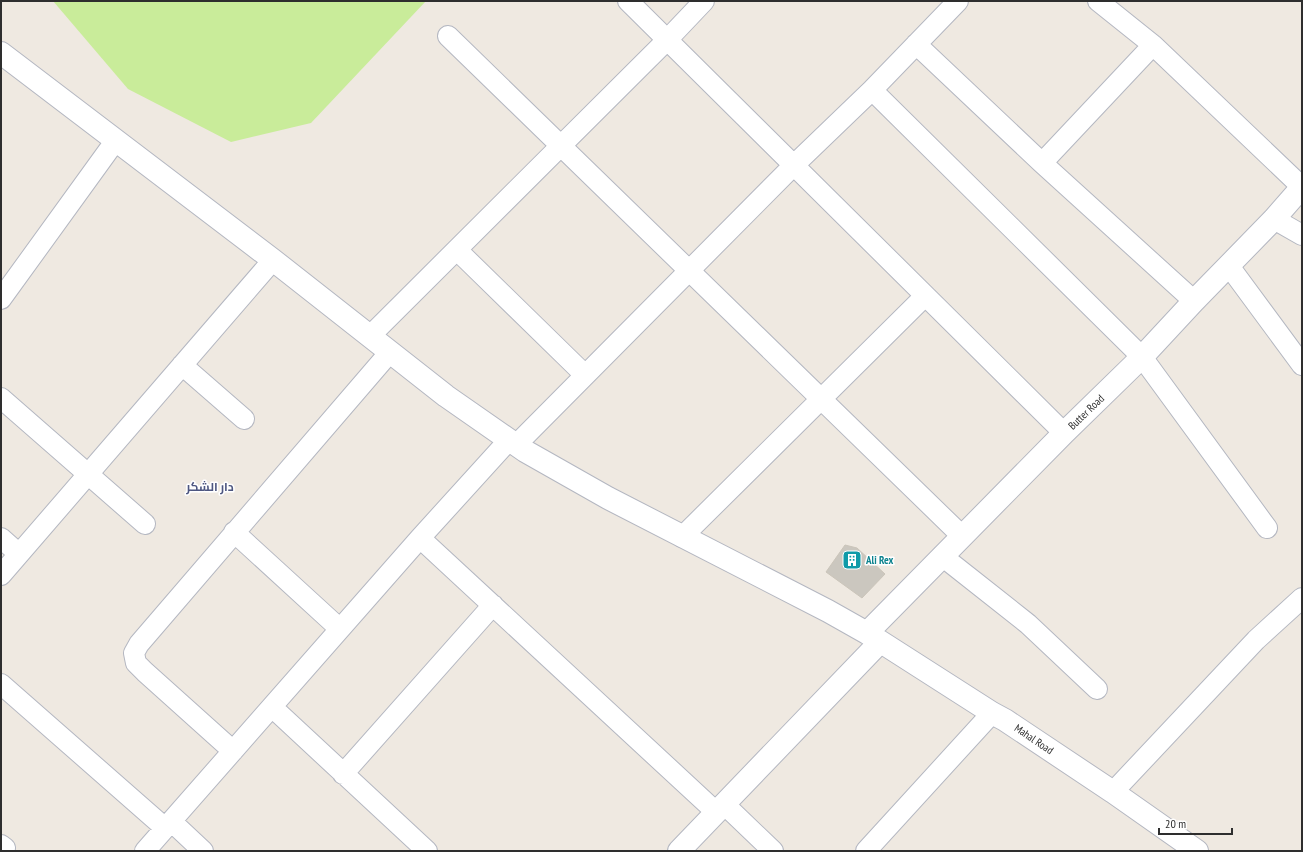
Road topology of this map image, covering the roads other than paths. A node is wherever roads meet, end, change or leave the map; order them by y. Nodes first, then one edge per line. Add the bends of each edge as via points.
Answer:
1 (628, 1) edge
2 (704, 1) edge
3 (958, 1) edge
4 (1098, 1) edge
5 (448, 36) dead end
6 (667, 40) junction
7 (916, 44) junction
8 (1153, 45) junction
9 (1, 53) edge
10 (872, 90) junction
11 (116, 140) junction
12 (560, 147) junction
13 (1042, 163) junction
14 (794, 165) junction
15 (1302, 187) edge
16 (1274, 219) junction
17 (1302, 235) edge
18 (457, 250) junction
19 (273, 260) junction
20 (1229, 266) junction
21 (689, 271) junction
22 (925, 296) junction
23 (1, 299) edge
24 (1194, 301) junction
25 (370, 336) junction
26 (390, 352) junction
27 (1142, 356) junction
28 (182, 365) junction
29 (1302, 365) edge
30 (585, 375) junction
31 (1, 398) edge
32 (821, 399) junction
33 (244, 419) dead end
34 (1064, 433) junction
35 (513, 443) junction
36 (88, 474) junction
37 (145, 524) dead end
38 (1267, 528) dead end
39 (234, 532) junction
40 (682, 536) junction
41 (962, 536) junction
42 (1, 538) edge
43 (420, 538) junction
44 (19, 554) junction
45 (942, 556) junction
46 (1, 575) edge
47 (1302, 598) edge
48 (493, 606) junction
49 (340, 629) junction
50 (873, 637) junction
51 (1, 684) edge
52 (1097, 689) dead end
53 (272, 707) junction
54 (992, 713) junction
55 (233, 751) junction
56 (343, 774) junction
57 (1113, 792) junction
58 (720, 808) junction
59 (168, 825) junction
60 (145, 851) edge
61 (203, 851) edge
62 (427, 851) edge
63 (679, 851) edge
64 (773, 851) edge
65 (866, 851) edge
66 (1197, 851) edge

1 - 6 street
2 - 6 street
3 - 7 street
4 - 8 street
5 - 12 street
6 - 12 street
6 - 14 street
7 - 10 street
7 - 13 street
8 - 13 street
8 - 15 street
9 - 11 street, Mahal Road
10 - 14 street
10 - 27 street
11 - 19 street, Mahal Road
11 - 23 street
12 - 18 street
12 - 21 street
13 - 24 street
14 - 21 street
14 - 22 street
15 - 16 street, Butter Road
16 - 17 street
16 - 20 street, Butter Road
18 - 25 street
18 - 30 street
19 - 25 street, Mahal Road
19 - 28 street
20 - 24 street, Butter Road
20 - 29 street
21 - 30 street
21 - 32 street
22 - 32 street
22 - 34 street
24 - 27 street, Butter Road
25 - 26 street, Mahal Road
26 - 35 street, Mahal Road via 446,396
26 - 39 street
27 - 34 street, Butter Road
27 - 38 street
28 - 33 street
28 - 36 street
30 - 35 street
31 - 36 street
32 - 40 street
32 - 41 street
34 - 41 street, Butter Road
35 - 40 street, Mahal Road via 608,498
35 - 43 street
36 - 37 street
36 - 44 street
39 - 49 street
39 - 55 street via 134,653 136,662 145,672
40 - 50 street, Mahal Road
41 - 45 street, Butter Road
42 - 44 street
43 - 48 street
43 - 49 street
44 - 46 street
45 - 50 street, Butter Road
45 - 52 street via 1028,624
47 - 57 street via 1256,640
48 - 56 street
48 - 58 street
49 - 53 street
50 - 54 street, Mahal Road
50 - 58 street, Butter Road
51 - 59 street
53 - 55 street
53 - 56 street
54 - 57 street, Mahal Road
54 - 65 street
55 - 59 street
56 - 62 street
57 - 66 street, Mahal Road
58 - 63 street, Butter Road
58 - 64 street
59 - 60 street
59 - 61 street

